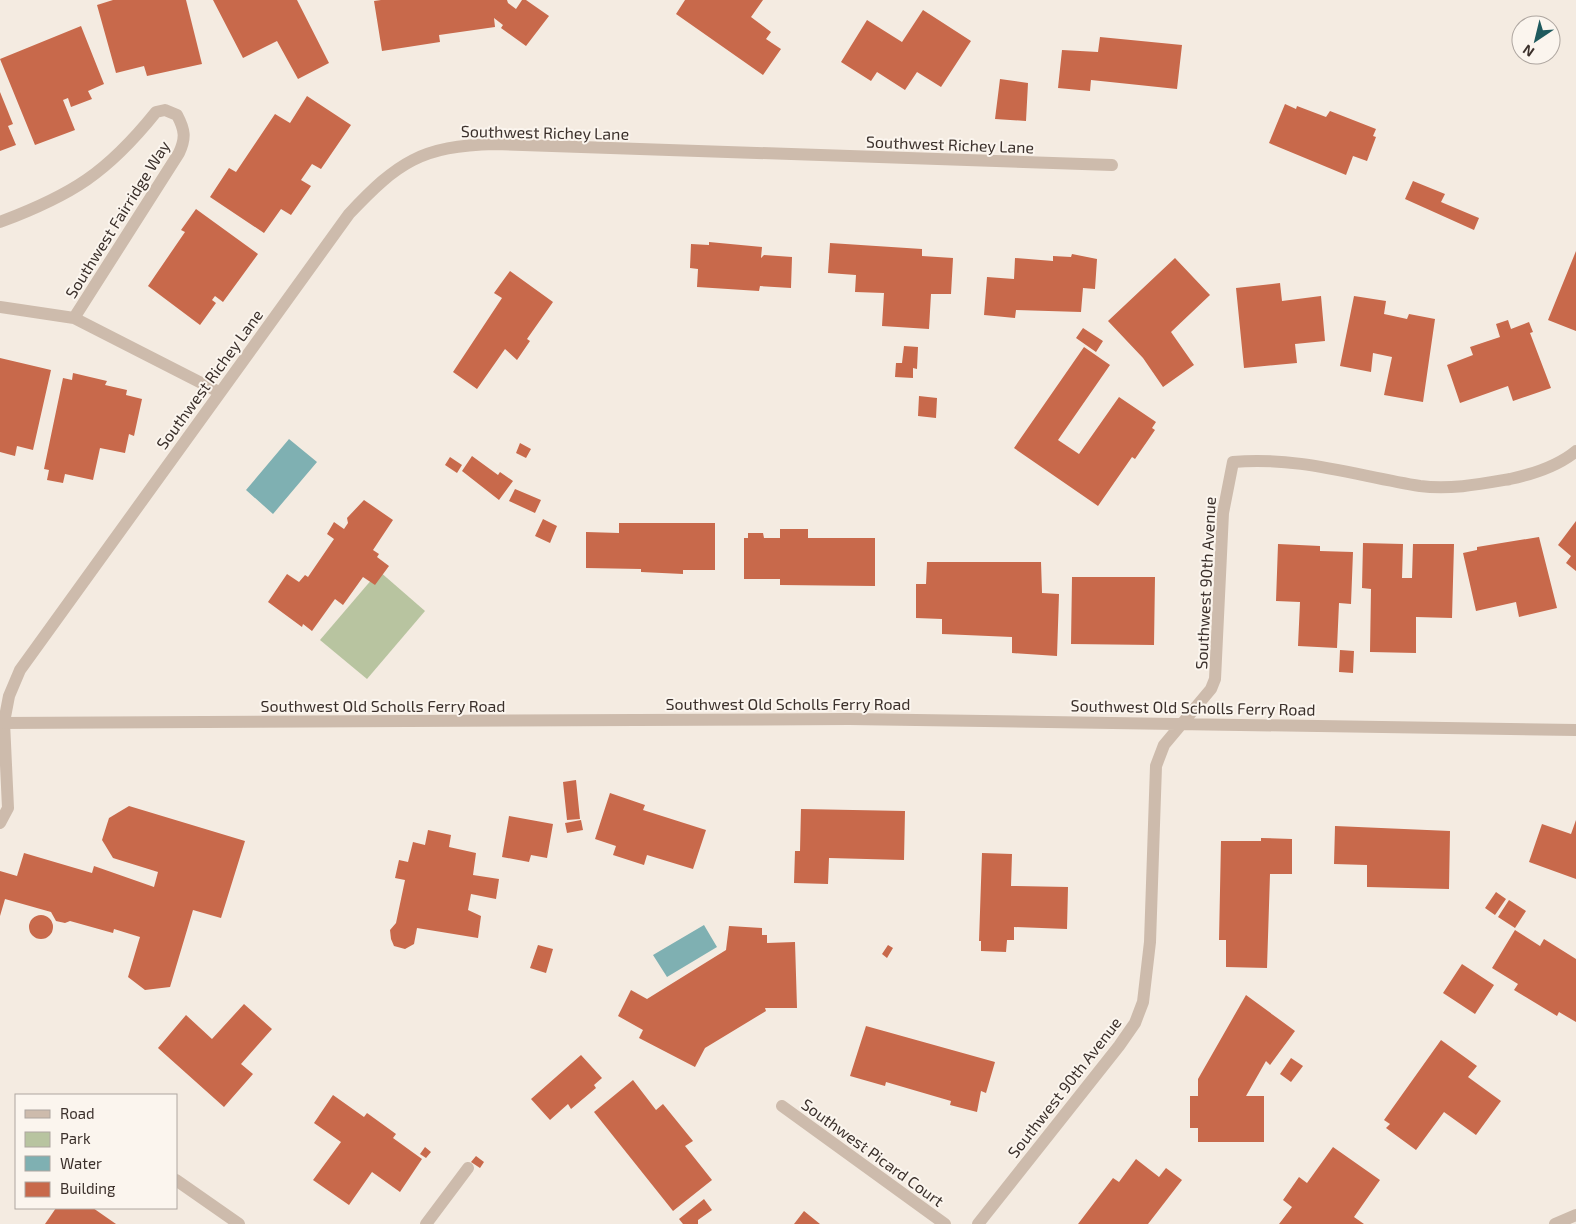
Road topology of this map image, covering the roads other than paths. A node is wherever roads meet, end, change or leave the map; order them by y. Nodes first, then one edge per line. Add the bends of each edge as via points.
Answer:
1 (1112, 166) dead end
2 (0, 222) edge
3 (0, 307) edge
4 (74, 318) junction
5 (219, 392) junction
6 (1576, 451) edge
7 (2, 723) edge
8 (1183, 723) junction
9 (1576, 730) edge
10 (0, 823) edge
11 (782, 1106) dead end
12 (468, 1168) dead end
13 (178, 1181) edge
14 (1576, 1215) edge
15 (239, 1224) edge
16 (426, 1224) edge
17 (945, 1224) edge
18 (978, 1224) edge
19 (1555, 1224) edge

1 - 5 street, Southwest Richey Lane via 494,144 460,145 426,153 396,168 349,214
2 - 4 street, Southwest Fairridge Way via 68,193 101,170 156,112 165,110 177,115 185,140 179,153
3 - 4 street, Southwest Fairridge Way
4 - 5 street, Southwest Fairridge Way
5 - 7 street, Southwest Richey Lane via 20,670
6 - 8 street, Southwest 90th Avenue via 1534,474 1459,487 1421,486 1319,465 1261,459 1233,462 1223,513 1216,678
7 - 8 street, Southwest Old Scholls Ferry Road via 849,719
7 - 10 street, Southwest Richey Lane via 8,808
8 - 9 street, Southwest Old Scholls Ferry Road
8 - 18 street, Southwest 90th Avenue via 1164,745 1156,766 1150,942 1143,1002 1135,1023
11 - 17 street, Southwest Picard Court
12 - 16 street
13 - 15 street
14 - 19 street

